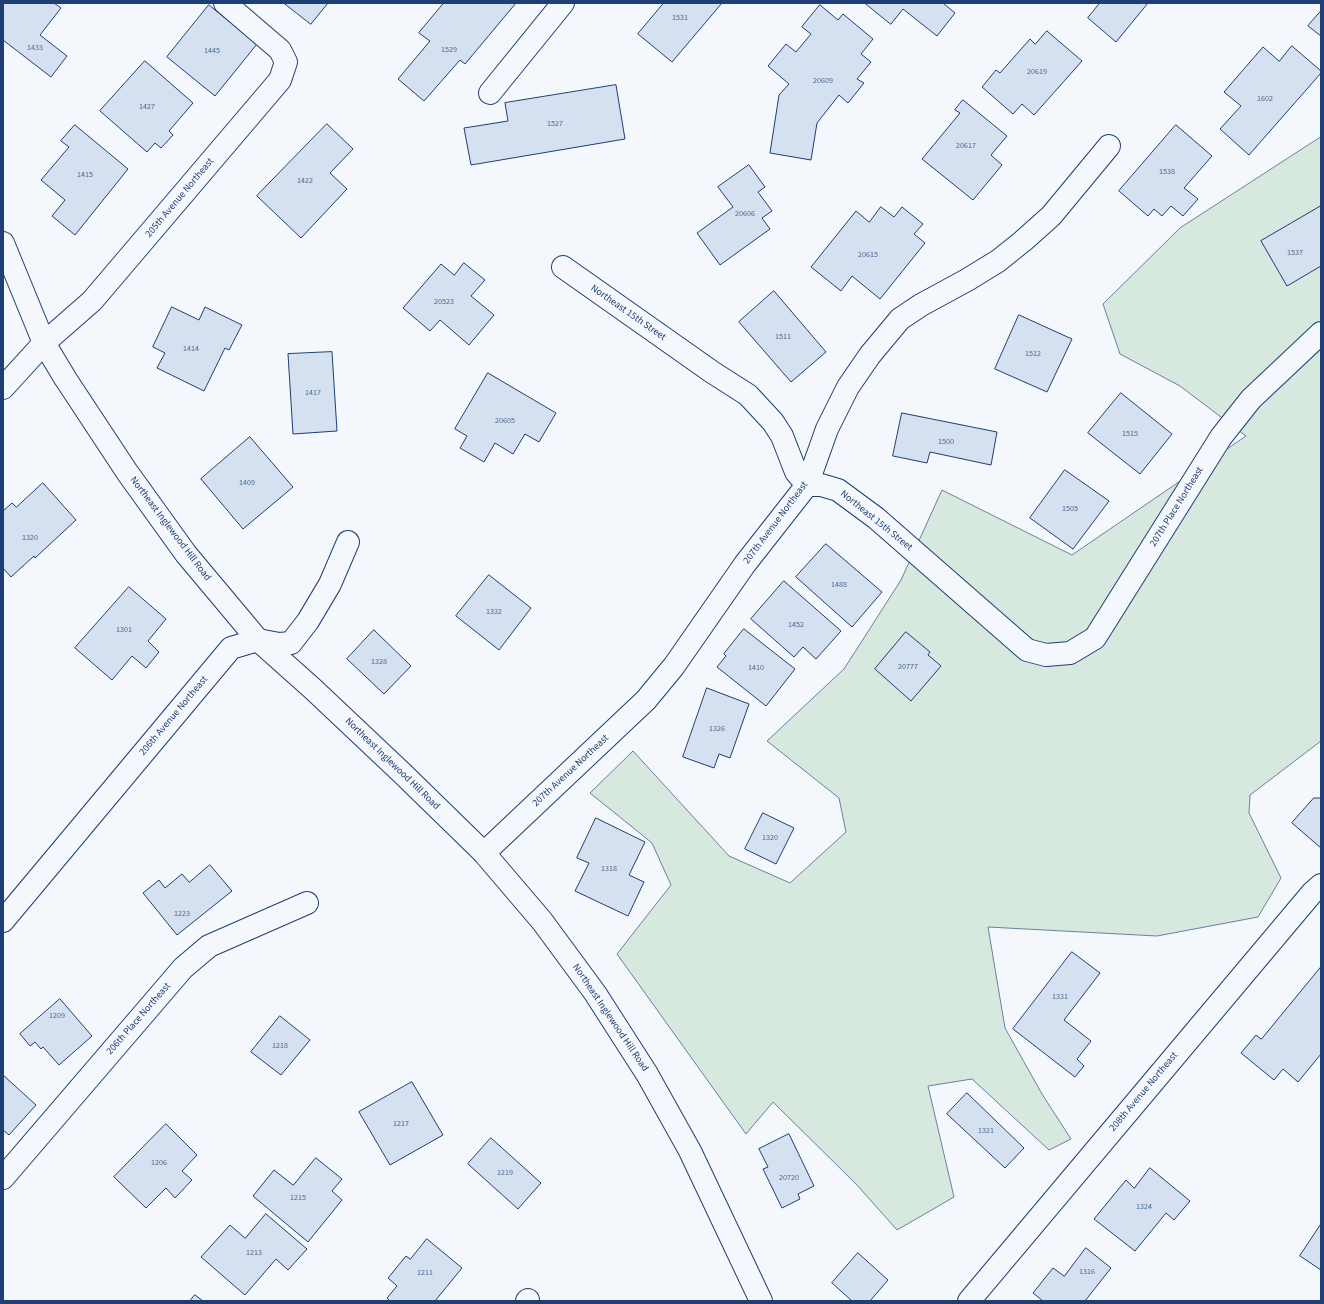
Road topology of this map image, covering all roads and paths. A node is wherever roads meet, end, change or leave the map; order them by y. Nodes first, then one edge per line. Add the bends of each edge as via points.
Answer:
1 (225, 3) edge
2 (563, 3) edge
3 (490, 93) dead end
4 (1109, 146) dead end
5 (3, 243) edge
6 (563, 267) dead end
7 (1321, 333) edge
8 (44, 343) junction
9 (3, 388) edge
10 (807, 485) junction
11 (348, 542) dead end
12 (258, 640) junction
13 (1027, 650) joint
14 (484, 853) junction
15 (1318, 893) edge
16 (307, 902) dead end
17 (3, 921) edge
18 (3, 1178) edge
19 (761, 1301) edge
20 (969, 1301) edge

1 - 8 street, 205th Avenue Northeast via 280,50 286,62 280,80 92,301
2 - 3 street
4 - 10 street, 207th Avenue Northeast via 1051,216 1023,241 967,280 900,319 848,387 827,429
5 - 8 street, Northeast Inglewood Hill Road
6 - 10 street, Northeast 15th Street via 748,395 773,422 782,436 796,472
7 - 13 street, 207th Place Northeast via 1251,399 1222,437 1095,638 1070,653 1046,655
8 - 9 street, 205th Avenue Northeast
8 - 12 street, Northeast Inglewood Hill Road via 127,472 186,554
10 - 13 street, Northeast 15th Street via 832,488 851,499
10 - 14 street, 207th Avenue Northeast via 746,564 674,666 646,700
11 - 12 street, 206th Avenue Northeast via 330,584 308,621 291,643 279,644
12 - 14 street, Northeast Inglewood Hill Road via 313,689
12 - 17 street, 206th Avenue Northeast via 231,648
14 - 19 street, Northeast Inglewood Hill Road via 542,921 595,993 647,1074 690,1151
15 - 20 street, 208th Avenue Northeast
16 - 18 street, 206th Place Northeast via 209,946 183,968

